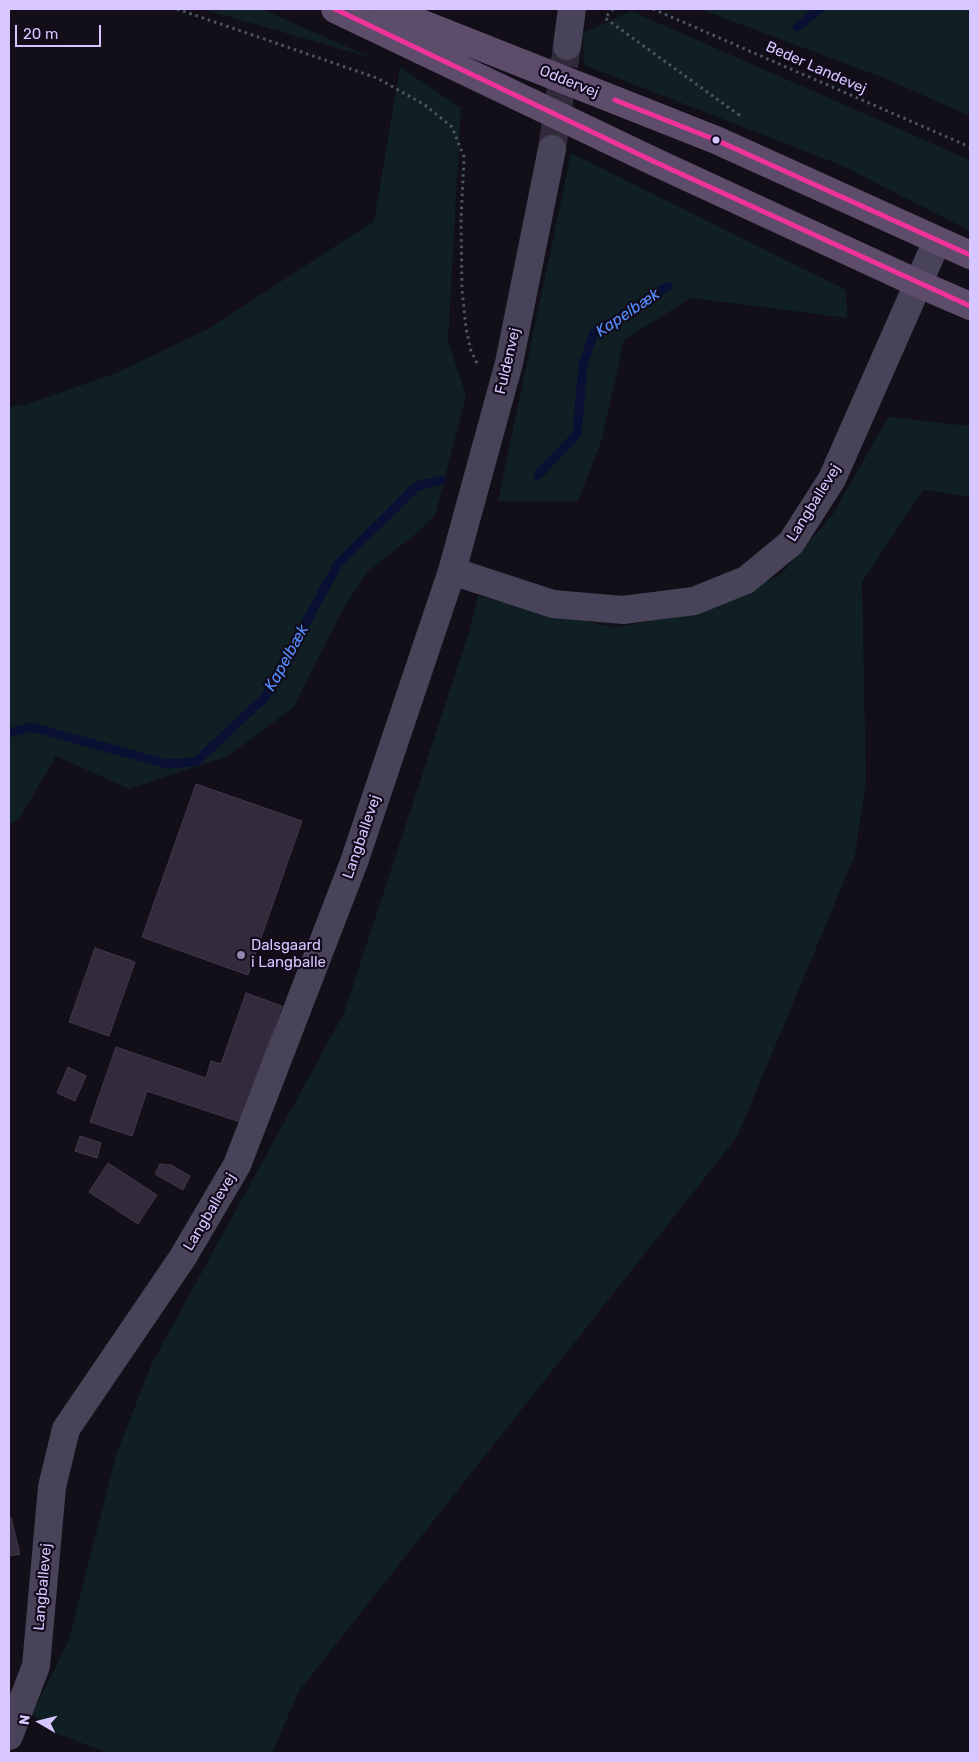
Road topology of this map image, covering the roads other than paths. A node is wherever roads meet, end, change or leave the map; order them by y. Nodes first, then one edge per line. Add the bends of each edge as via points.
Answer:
1 (335, 9) edge
2 (385, 9) edge
3 (572, 9) edge
4 (567, 46) tunnel mouth
5 (552, 149) tunnel mouth
6 (937, 241) junction
7 (970, 255) edge
8 (919, 284) junction
9 (970, 306) edge
10 (452, 571) junction
11 (9, 1736) edge

1 - 8 main road
2 - 6 main road, Oddervej via 726,145
3 - 4 street
5 - 10 street, Fuldenvej via 509,363
6 - 7 main road, Oddervej
6 - 8 street, Langballevej
8 - 9 main road
8 - 10 street, Langballevej via 832,479 791,543 746,580 694,601 623,610 553,604
10 - 11 street, Langballevej via 354,862 237,1165 183,1257 66,1429 52,1487 36,1666

